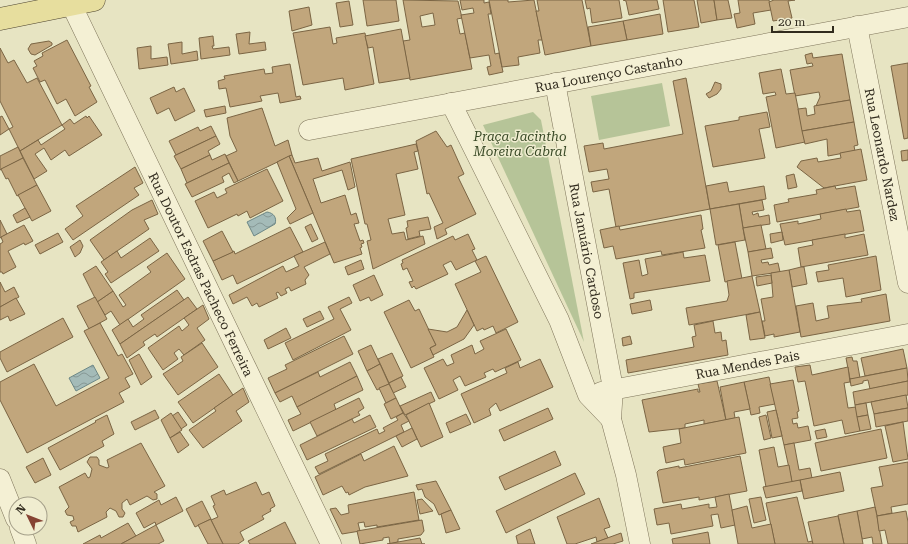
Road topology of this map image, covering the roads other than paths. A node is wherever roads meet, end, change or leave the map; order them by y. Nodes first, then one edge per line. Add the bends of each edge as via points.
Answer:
1 (94, 0) edge
2 (71, 4) junction
3 (908, 17) edge
4 (0, 19) edge
5 (857, 26) junction
6 (555, 83) junction
7 (451, 103) junction
8 (309, 130) dead end
9 (908, 283) edge
10 (908, 334) edge
11 (613, 388) junction
12 (588, 395) junction
13 (611, 419) junction
14 (0, 480) edge
15 (8, 500) edge
16 (331, 544) edge
17 (640, 544) edge

1 - 2 main road
2 - 4 main road
2 - 16 street, Rua Doutor Esdras Pacheco Ferreira
3 - 5 street, Rua Lourenço Castanho
5 - 6 street, Rua Lourenço Castanho
5 - 9 street, Rua Leonardo Nardez
6 - 7 street, Rua Lourenço Castanho
6 - 11 street, Rua Januário Cardoso
7 - 8 street, Rua Lourenço Castanho
7 - 12 street via 559,320
10 - 11 street, Rua Mendes Pais
11 - 12 street, Rua Mendes Pais
11 - 13 street, Rua Januário Cardoso
12 - 13 street, Rua Januário Cardoso
13 - 17 street, Rua Januário Cardoso
14 - 15 street

